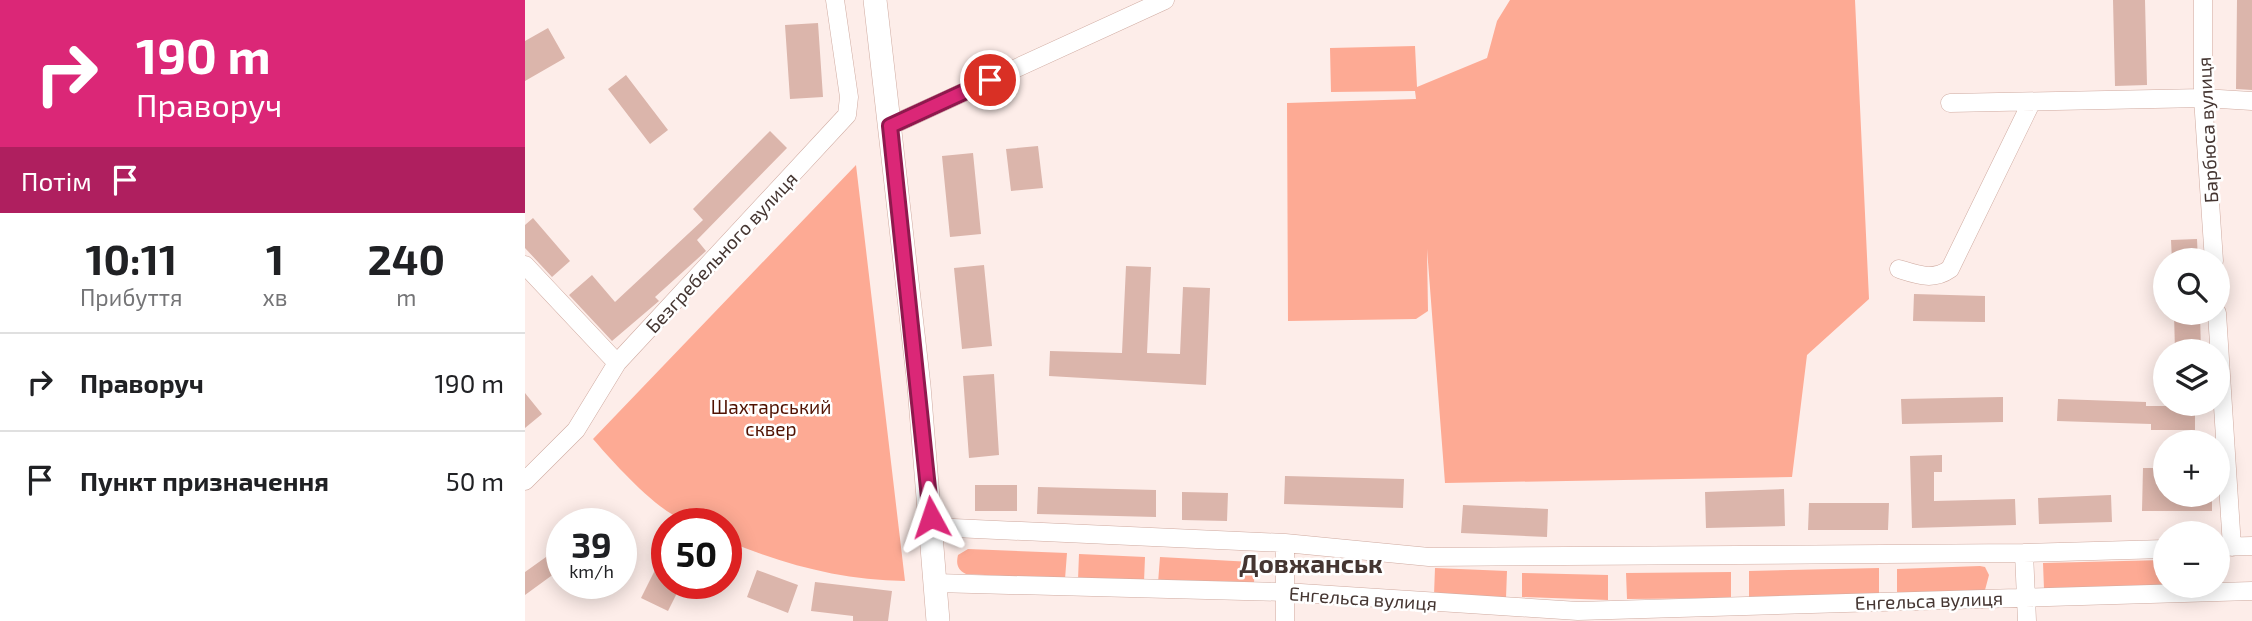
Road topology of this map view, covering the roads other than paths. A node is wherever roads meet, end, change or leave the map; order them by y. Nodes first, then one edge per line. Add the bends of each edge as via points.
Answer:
1 (835, 0) edge
2 (875, 0) edge
3 (1165, 0) edge
4 (2203, 0) edge
5 (2203, 98) junction
6 (2252, 101) edge
7 (1950, 103) dead end
8 (2031, 103) junction
9 (890, 126) junction
10 (2213, 248) edge
11 (525, 265) edge
12 (1899, 269) dead end
13 (2217, 325) edge
14 (617, 363) junction
15 (525, 481) edge
16 (2224, 521) edge
17 (932, 527) junction
18 (1285, 543) junction
19 (2252, 546) edge
20 (2230, 547) edge
21 (2153, 549) edge
22 (2024, 553) junction
23 (935, 583) junction
24 (2252, 591) edge
25 (1285, 592) junction
26 (2026, 596) junction
27 (938, 621) edge
28 (1285, 621) edge
29 (2027, 621) edge

1 - 14 street, Безгребельного вулиця via 849,97 847,115
2 - 9 main road
3 - 9 street
4 - 5 street, Барбюса вулиця
5 - 6 street
5 - 8 street
5 - 10 street, Барбюса вулиця
7 - 8 street
8 - 12 street via 1950,269 1941,276 1926,277
9 - 17 main road
11 - 14 street
13 - 16 street
14 - 15 street, Безгребельного вулиця via 576,430
17 - 18 street
17 - 23 main road
18 - 22 street via 1429,557
18 - 25 street
19 - 20 street
21 - 22 street
22 - 26 street
23 - 25 street, Енгельса вулиця
23 - 27 main road
24 - 26 street, Енгельса вулиця
25 - 26 street, Енгельса вулиця via 1578,611
25 - 28 street
26 - 29 street

